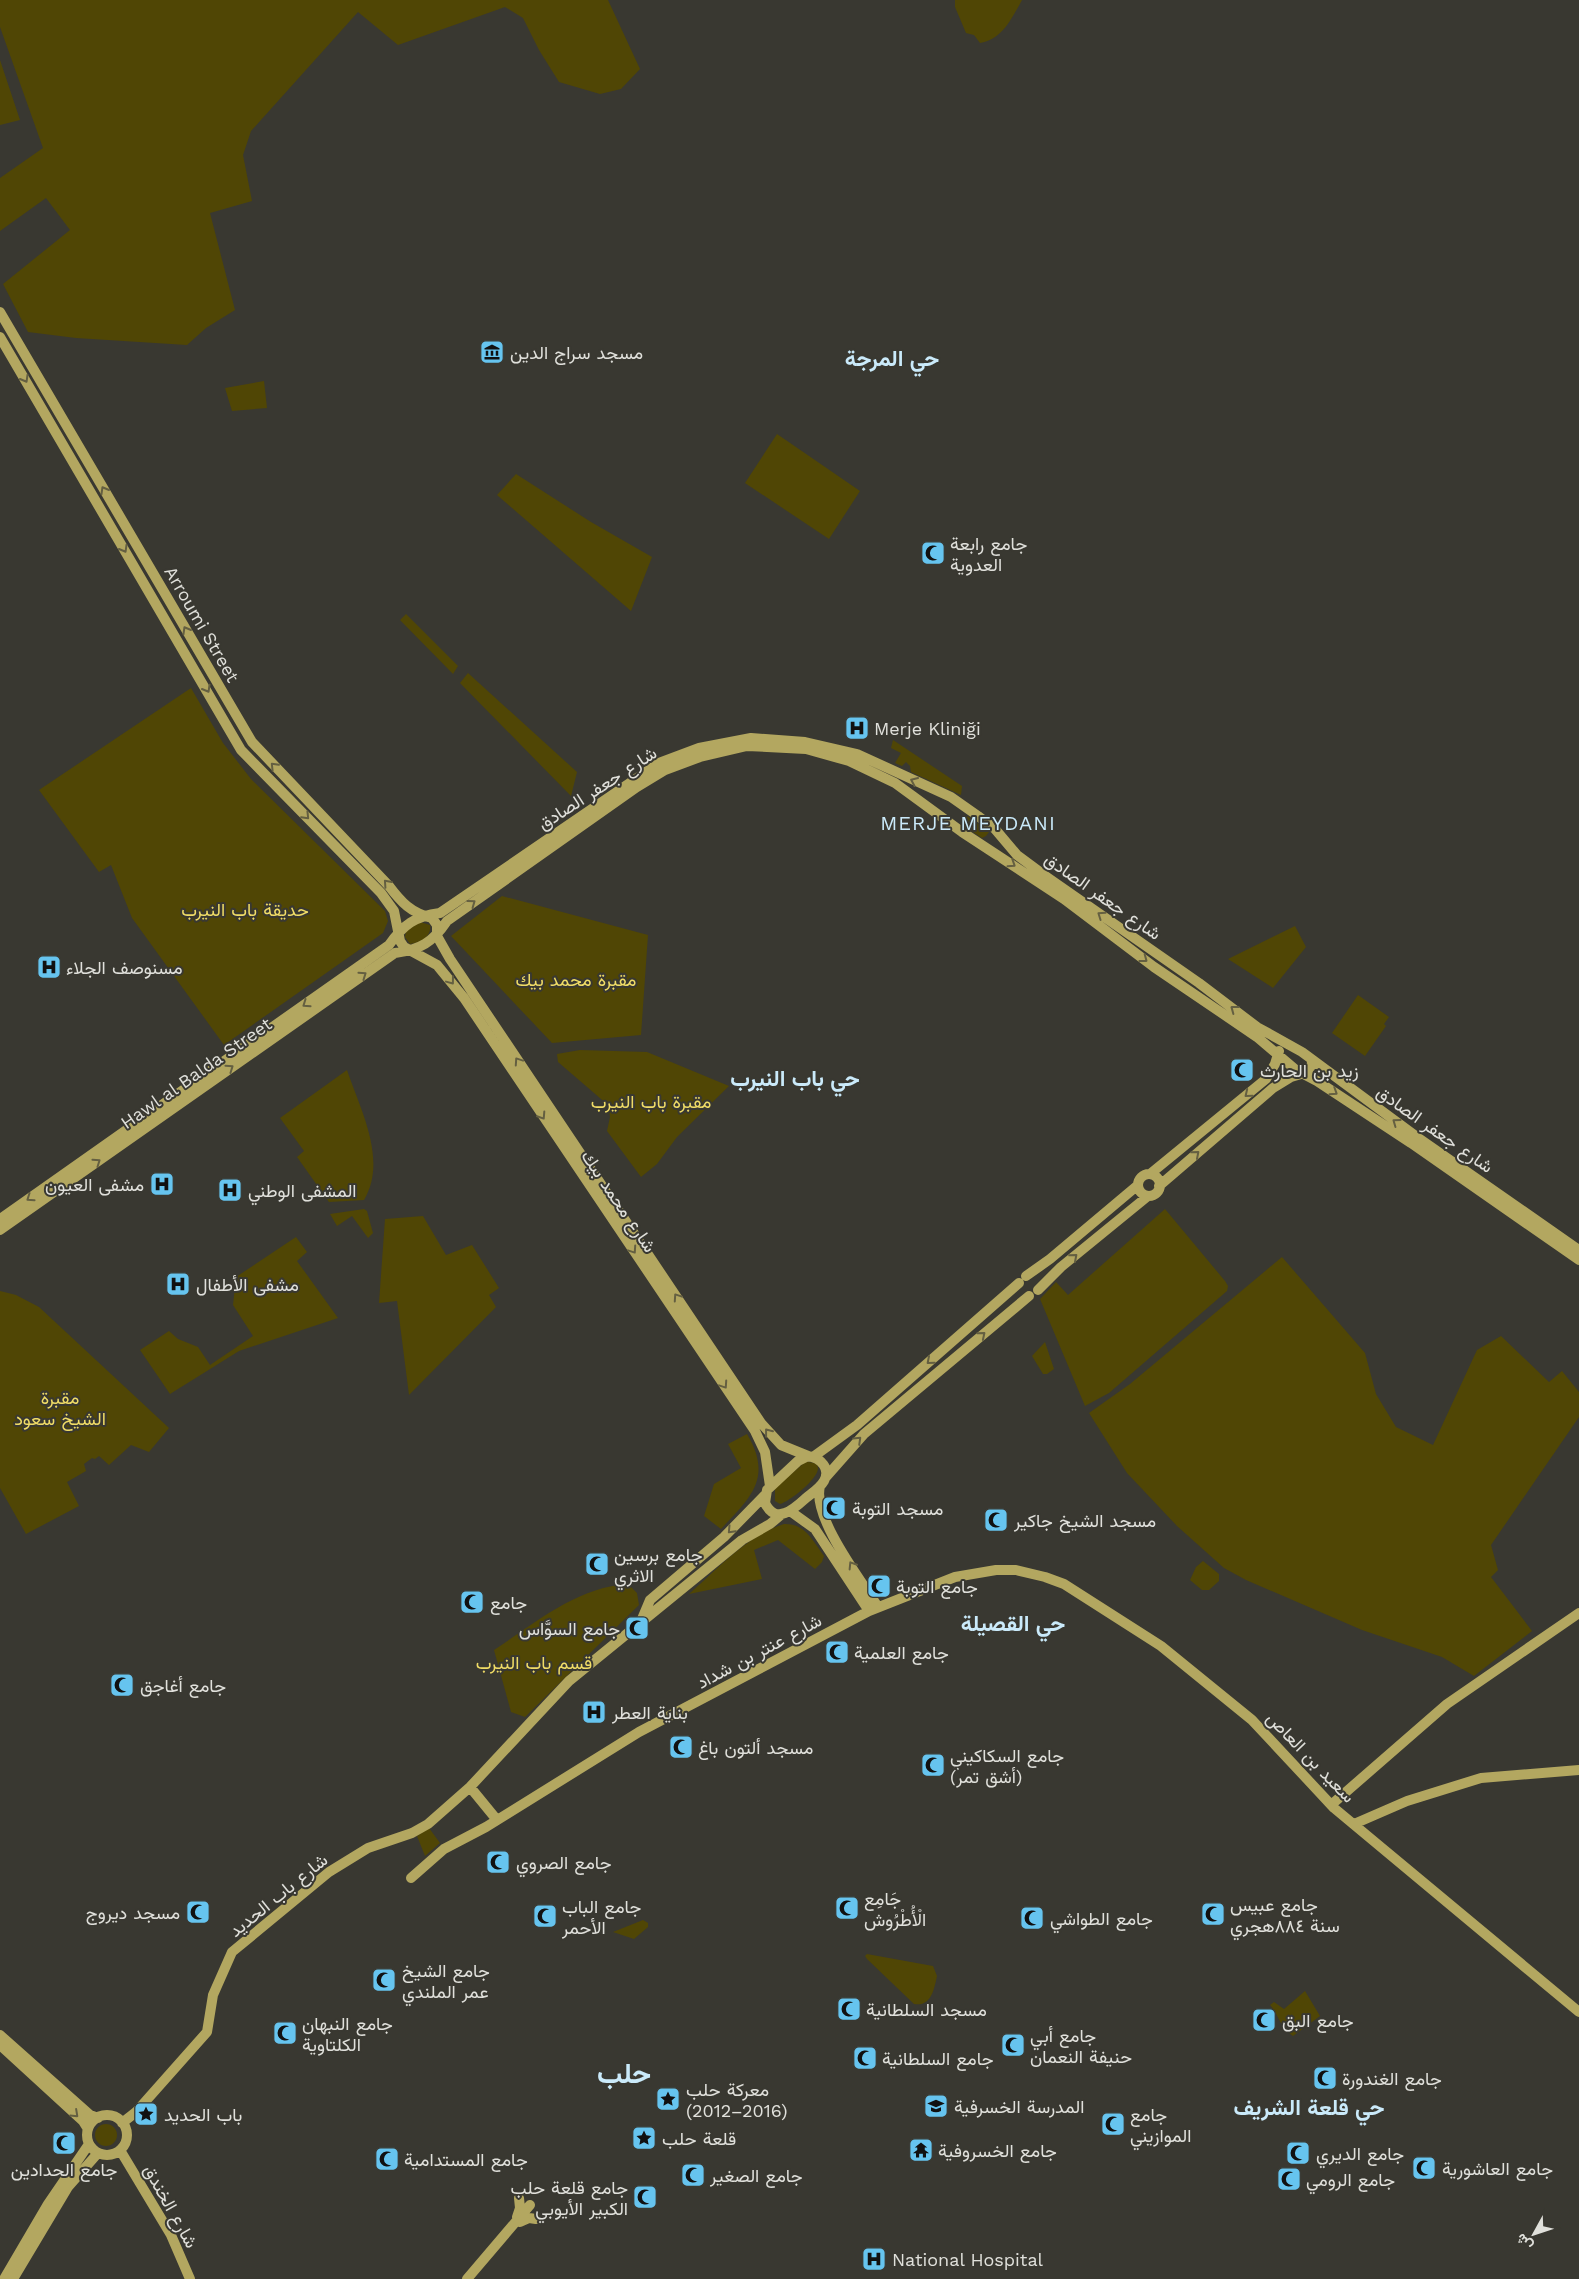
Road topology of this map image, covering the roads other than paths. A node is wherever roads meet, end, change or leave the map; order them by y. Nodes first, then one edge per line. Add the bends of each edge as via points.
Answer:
1 (0, 312) edge
2 (0, 337) edge
3 (951, 797) junction
4 (939, 815) junction
5 (999, 834) junction
6 (986, 848) junction
7 (422, 916) junction
8 (399, 931) junction
9 (437, 936) junction
10 (414, 951) junction
11 (1288, 1044) junction
12 (1278, 1054) junction
13 (1313, 1061) junction
14 (1303, 1074) junction
15 (1150, 1174) junction
16 (1138, 1185) junction
17 (1160, 1186) junction
18 (1148, 1196) junction
19 (0, 1219) edge
20 (0, 1230) edge
21 (1579, 1250) edge
22 (1579, 1260) edge
23 (1023, 1280) junction
24 (1038, 1290) junction
25 (1029, 1296) junction
26 (908, 1379) junction
27 (897, 1390) junction
28 (917, 1390) junction
29 (905, 1400) junction
30 (811, 1457) junction
31 (826, 1477) junction
32 (820, 1486) junction
33 (768, 1490) junction
34 (786, 1513) junction
35 (996, 1570) joint
36 (873, 1609) junction
37 (1579, 1612) edge
38 (642, 1619) junction
39 (1579, 1770) edge
40 (470, 1787) junction
41 (1331, 1805) junction
42 (498, 1820) junction
43 (1354, 1824) junction
44 (411, 1878) dead end
45 (1579, 2012) edge
46 (0, 2035) edge
47 (0, 2045) edge
48 (98, 2118) junction
49 (122, 2123) junction
50 (88, 2130) junction
51 (89, 2144) junction
52 (120, 2150) junction
53 (98, 2153) junction
54 (519, 2198) dead end
55 (531, 2206) dead end
56 (536, 2219) dead end
57 (518, 2221) junction
58 (4, 2279) edge
59 (13, 2279) edge
60 (190, 2279) edge
61 (467, 2279) edge
62 (476, 2279) edge

7 -> 1 main road, Arroumi Street via 404,905 252,742
2 -> 8 main road, Arroumi Street via 242,750 381,893 394,911
3 - 4 main road via 937,800
3 - 5 main road, شارع جعفر الصادق
3 -> 7 main road, شارع جعفر الصادق via 857,754 805,742 751,738 699,748 659,763 440,913
4 - 6 main road, شارع جعفر الصادق
9 -> 4 main road, شارع جعفر الصادق via 447,921 574,830 665,770 700,757 747,746 806,749 849,761 895,783
5 - 6 main road via 994,846
11 -> 5 main road, شارع جعفر الصادق via 1261,1030 1044,875 1017,855
6 -> 12 main road, شارع جعفر الصادق via 1064,899
7 - 8 main road
7 - 9 main road via 432,918 437,925
8 - 10 main road via 404,947
8 -> 19 main road, Hawl al Balda Street via 388,946
9 - 10 main road
30 -> 9 main road, شارع محمد بيك via 781,1445 761,1423
20 -> 10 main road, Hawl al Balda Street via 395,953
10 -> 33 main road, شارع محمد بيك via 443,971 464,998 755,1431 765,1452
11 - 12 main road
11 - 13 main road, شارع جعفر الصادق
12 - 14 main road, شارع جعفر الصادق
12 -> 15 main road via 1266,1079
13 - 14 main road via 1310,1070
21 -> 13 main road, شارع جعفر الصادق
17 -> 14 main road via 1273,1088
14 -> 22 main road, شارع جعفر الصادق via 1411,1143
15 - 16 main road via 1143,1175
15 - 17 main road via 1156,1177
16 - 18 main road
16 - 23 main road
17 - 18 main road via 1156,1193
24 -> 18 main road via 1068,1261
23 - 24 main road via 1033,1277 1038,1281
23 - 25 main road via 1021,1293
23 -> 26 main road
24 - 25 main road
28 -> 25 main road, شارع باب الحديد
26 - 27 main road
26 - 28 main road via 915,1383
27 - 29 main road via 898,1397
27 - 30 main road
28 - 29 main road, شارع باب الحديد
31 -> 29 main road, شارع باب الحديد via 853,1445
30 - 31 main road via 824,1464
30 - 33 main road via 798,1461
31 - 32 main road, شارع باب الحديد
32 - 34 main road, شارع باب الحديد
36 -> 32 main road via 824,1519 818,1500
33 - 34 main road via 767,1507 773,1513
33 -> 38 main road via 724,1537 650,1600
34 - 36 main road via 815,1529
34 - 38 main road, شارع باب الحديد via 742,1540
35 - 36 main road, شارع عنتر بن شداد via 941,1580
35 - 41 main road, سعيد بن العاص via 1036,1574 1064,1584 1161,1646 1252,1720
36 - 42 main road, شارع عنتر بن شداد via 639,1732
37 - 41 main road via 1446,1704
38 - 40 main road, شارع باب الحديد via 569,1681
39 - 43 main road via 1481,1778 1407,1802
40 - 42 main road
40 - 49 main road, شارع باب الحديد via 428,1824 368,1848 329,1872 232,1952 212,1995 206,2032 136,2112
41 - 43 main road, سعيد بن العاص
42 - 44 main road, شارع عنتر بن شداد via 444,1849
43 - 45 main road, سعيد بن العاص
46 - 48 main road via 90,2115
47 -> 50 main road
48 - 49 main road via 108,2116
48 - 50 main road
49 - 52 main road via 126,2140
50 - 51 main road
51 - 53 main road
51 - 58 main road via 48,2204
52 - 53 main road via 110,2155
52 - 60 main road, شارع الخندق via 178,2248
53 - 59 main road via 68,2187
54 - 57 main road
55 - 57 main road
56 - 57 main road
57 - 61 main road
57 - 62 main road

